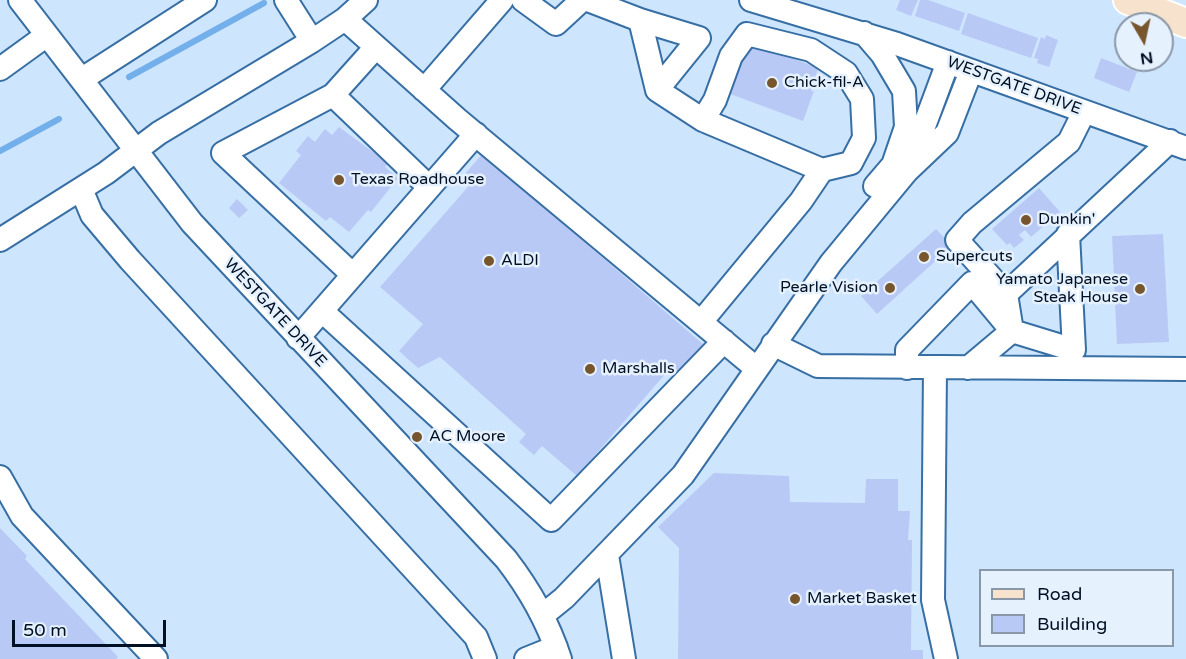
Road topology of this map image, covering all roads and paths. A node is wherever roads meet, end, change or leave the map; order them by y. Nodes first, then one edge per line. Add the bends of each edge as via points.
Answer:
1 (20, 0) edge
2 (205, 0) edge
3 (286, 0) edge
4 (366, 0) edge
5 (502, 0) edge
6 (523, 0) edge
7 (582, 0) edge
8 (588, 0) edge
9 (751, 0) edge
10 (786, 0) edge
11 (1128, 0) edge
12 (345, 19) junction
13 (640, 20) junction
14 (1186, 23) edge
15 (853, 29) junction
16 (47, 35) junction
17 (312, 41) junction
18 (376, 47) junction
19 (948, 62) junction
20 (0, 69) edge
21 (971, 71) junction
22 (82, 79) junction
23 (424, 90) junction
24 (657, 90) junction
25 (333, 94) junction
26 (1083, 112) junction
27 (703, 120) junction
28 (476, 135) junction
29 (1178, 145) edge
30 (135, 150) junction
31 (822, 170) junction
32 (907, 171) junction
33 (429, 187) junction
34 (81, 189) junction
35 (1068, 234) junction
36 (0, 240) edge
37 (353, 275) junction
38 (1006, 294) junction
39 (804, 302) junction
40 (322, 311) junction
41 (702, 322) junction
42 (1012, 331) junction
43 (298, 338) junction
44 (724, 341) junction
45 (773, 344) junction
46 (1074, 359) junction
47 (907, 368) junction
48 (935, 368) junction
49 (968, 368) junction
50 (757, 369) junction
51 (1186, 369) edge
52 (0, 477) edge
53 (607, 555) junction
54 (543, 615) junction
55 (558, 653) edge
56 (156, 659) edge
57 (485, 659) edge
58 (526, 659) edge
59 (624, 659) edge
60 (946, 659) edge

1 - 16 street, WESTGATE DRIVE
2 - 22 street
3 - 17 street
4 - 12 street
5 - 23 street
6 - 7 street via 556,24
8 - 13 street
9 - 15 street, WESTGATE DRIVE
10 - 15 street, WESTGATE DRIVE
11 - 14 main road
12 - 17 street
12 - 18 street
13 - 24 street
13 - 24 street via 699,38
15 - 19 street, WESTGATE DRIVE
15 - 39 street via 882,54 904,91 906,127 893,165 846,220 816,268
16 - 20 street
16 - 22 street, WESTGATE DRIVE
17 - 30 street
18 - 23 street
18 - 25 street
19 - 21 street, WESTGATE DRIVE
19 - 32 street
21 - 26 street, WESTGATE DRIVE
21 - 32 street via 947,132
22 - 30 street, WESTGATE DRIVE
23 - 28 street
24 - 27 street
25 - 33 street
25 - 37 street via 223,153
26 - 29 street, WESTGATE DRIVE
26 - 38 street via 1070,142 972,223 957,240
27 - 31 street
27 - 31 street via 731,56 747,34 811,50 846,73 862,99 864,138 851,163
28 - 33 street
28 - 41 street
29 - 35 street
30 - 34 street
30 - 43 street, WESTGATE DRIVE via 192,223
31 - 41 street
32 - 39 street
33 - 37 street
34 - 36 street
34 - 57 street via 92,215 130,260 476,637
35 - 38 street
35 - 46 street
37 - 40 street
38 - 42 street
39 - 45 street
40 - 43 street
40 - 44 street via 551,520
41 - 44 street
42 - 46 street
42 - 47 street via 972,283 907,350
42 - 49 street
43 - 54 street, WESTGATE DRIVE via 500,552
44 - 50 street
45 - 47 street via 818,366
45 - 50 street
46 - 49 street
46 - 51 street
47 - 48 street
48 - 49 street
48 - 60 street via 933,600
50 - 53 street via 683,475
52 - 56 street via 22,516
53 - 54 street
53 - 59 street
54 - 55 street, WESTGATE DRIVE
55 - 58 street

